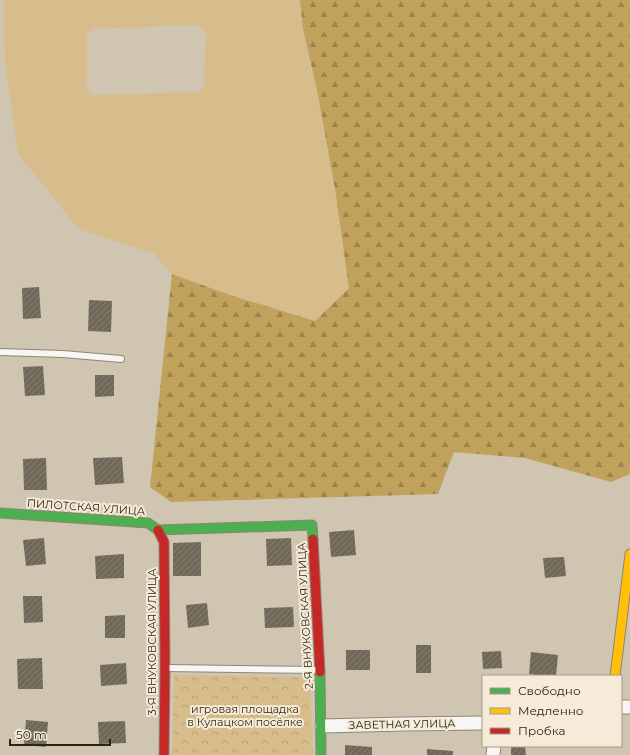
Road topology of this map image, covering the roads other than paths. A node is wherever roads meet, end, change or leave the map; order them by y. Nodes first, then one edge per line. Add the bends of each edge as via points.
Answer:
1 (0, 352) edge
2 (121, 359) dead end
3 (0, 514) edge
4 (312, 525) joint
5 (158, 530) junction
6 (630, 554) edge
7 (165, 668) junction
8 (320, 670) junction
9 (615, 675) edge
10 (482, 723) edge
11 (322, 726) junction
12 (164, 755) edge
13 (321, 755) edge

1 - 2 lane
3 - 5 street, ПИЛОТСКАЯ УЛИЦА via 148,523
4 - 5 street, ПИЛОТСКАЯ УЛИЦА
4 - 8 street, 2-Я ВНУКОВСКАЯ УЛИЦА
5 - 7 street, 3-Я ВНУКОВСКАЯ УЛИЦА via 164,542
6 - 9 street
7 - 8 lane
7 - 12 street, 3-Я ВНУКОВСКАЯ УЛИЦА
8 - 11 street, 2-Я ВНУКОВСКАЯ УЛИЦА
10 - 11 street, ЗАВЕТНАЯ УЛИЦА
11 - 13 street, 2-Я ВНУКОВСКАЯ УЛИЦА

